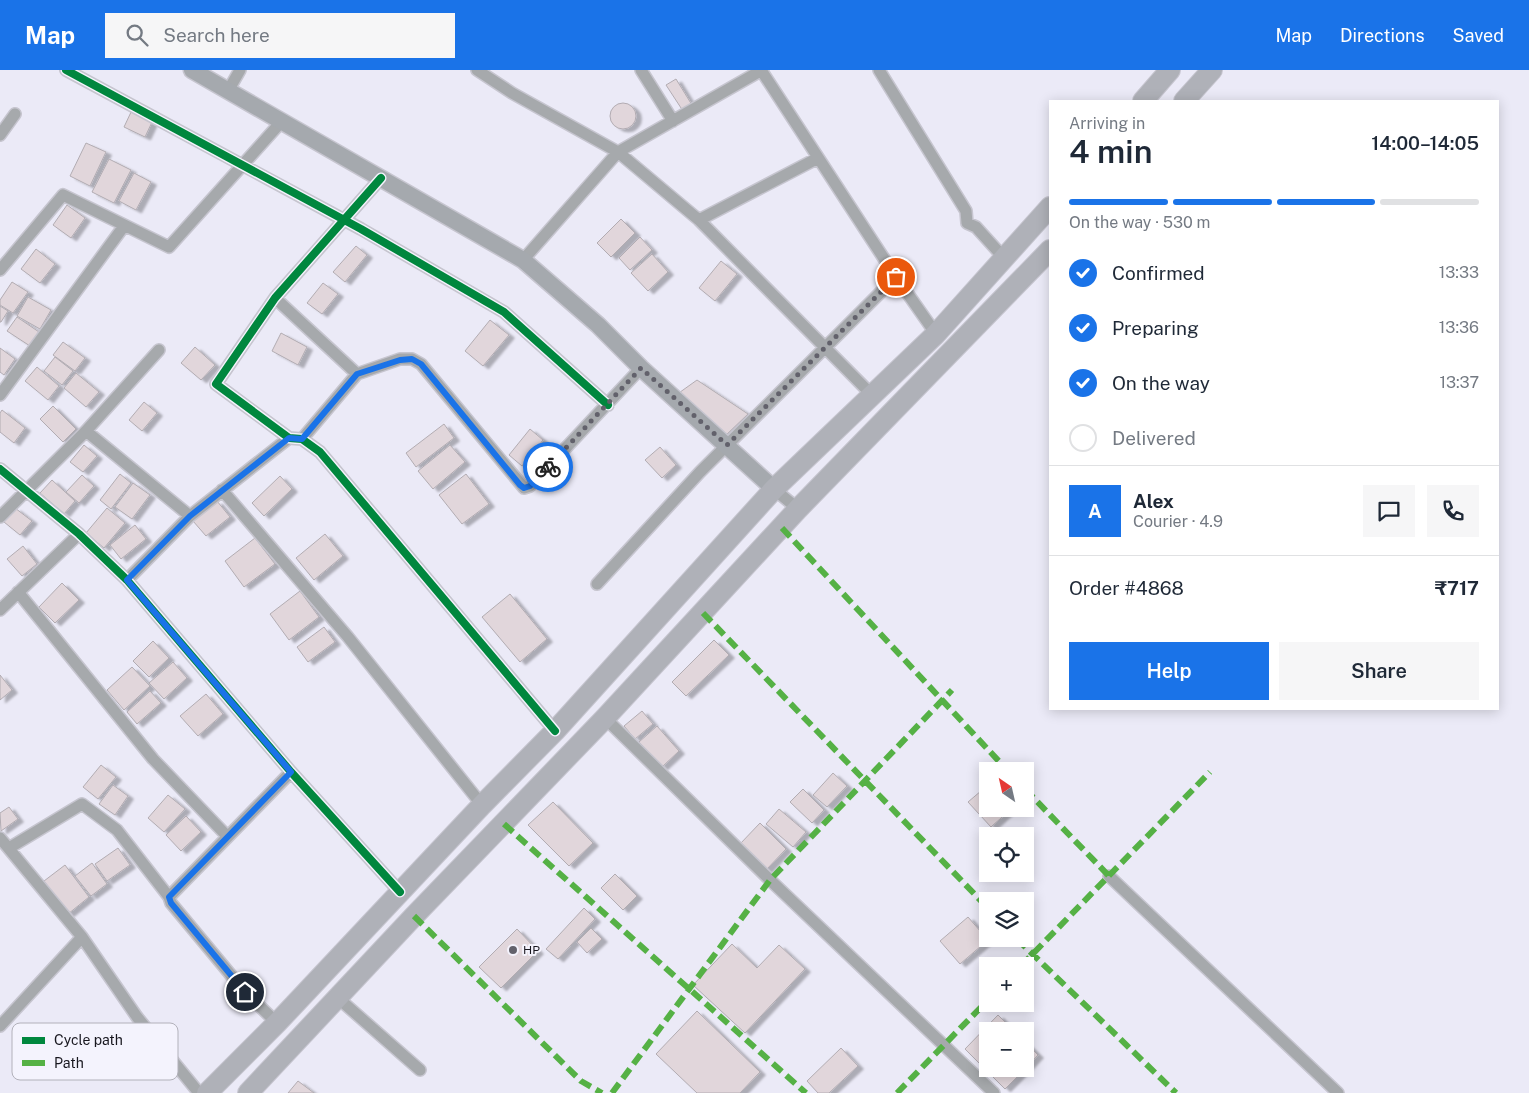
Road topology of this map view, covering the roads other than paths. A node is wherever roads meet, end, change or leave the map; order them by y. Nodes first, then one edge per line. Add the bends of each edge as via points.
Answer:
1 (66, 70) edge
2 (192, 70) edge
3 (240, 70) edge
4 (477, 70) edge
5 (641, 70) edge
6 (761, 70) edge
7 (880, 70) edge
8 (1170, 70) edge
9 (1212, 70) edge
10 (228, 91) junction
11 (1144, 100) edge
12 (1185, 100) edge
13 (15, 114) dead end
14 (673, 121) junction
15 (282, 122) junction
16 (0, 135) edge
17 (618, 152) junction
18 (818, 158) junction
19 (243, 165) junction
20 (381, 178) junction
21 (1049, 208) edge
22 (343, 220) junction
23 (699, 220) junction
24 (124, 226) junction
25 (1049, 251) edge
26 (1004, 258) junction
27 (523, 260) junction
28 (0, 270) edge
29 (896, 277) junction
30 (275, 298) junction
31 (936, 334) junction
32 (825, 347) junction
33 (158, 350) dead end
34 (641, 368) junction
35 (357, 374) junction
36 (0, 394) edge
37 (873, 396) junction
38 (608, 405) junction
39 (86, 431) junction
40 (289, 438) junction
41 (302, 439) junction
42 (727, 445) junction
43 (0, 469) edge
44 (774, 489) junction
45 (27, 490) junction
46 (222, 490) junction
47 (798, 510) junction
48 (190, 516) junction
49 (0, 517) edge
50 (79, 534) junction
51 (127, 580) junction
52 (597, 584) dead end
53 (18, 592) junction
54 (0, 610) edge
55 (605, 718) junction
56 (555, 731) junction
57 (291, 772) junction
58 (482, 805) junction
59 (227, 836) junction
60 (0, 838) edge
61 (8, 848) junction
62 (1109, 876) dead end
63 (400, 892) junction
64 (169, 897) junction
65 (82, 937) junction
66 (338, 998) junction
67 (142, 1023) edge
68 (277, 1023) junction
69 (0, 1026) edge
70 (178, 1067) edge
71 (420, 1070) dead end
72 (199, 1093) edge
73 (207, 1093) edge
74 (248, 1093) edge
75 (994, 1093) edge
76 (1338, 1093) edge

1 - 19 street
2 - 10 main road
3 - 10 street
4 - 17 street
5 - 14 street
6 - 14 street
6 - 18 street
7 - 26 street via 966,211 967,223 976,227
8 - 11 highway
9 - 12 highway
10 - 15 main road
13 - 16 street
14 - 17 street
15 - 19 street
15 - 20 main road
17 - 23 street
17 - 27 street
18 - 23 street
18 - 29 street
19 - 22 street
19 - 24 street via 169,247
20 - 22 street
20 - 27 main road
21 - 26 highway
22 - 30 street
22 - 38 street via 504,312
23 - 32 street
24 - 28 street via 63,195
24 - 36 street
25 - 47 highway
26 - 31 highway
27 - 34 main road via 598,324
29 - 31 street
29 - 32 street
30 - 35 street
30 - 40 street via 216,384
31 - 37 highway
32 - 37 street
32 - 42 street
33 - 39 street
34 - 38 street
34 - 42 main road
35 - 38 street via 400,360 412,359 421,364 524,488 530,486
35 - 41 street
37 - 44 highway
39 - 45 street
39 - 48 street
40 - 41 street
40 - 46 street
41 - 56 street via 320,452
42 - 44 main road
42 - 52 street
43 - 45 street
44 - 47 street
44 - 56 highway
45 - 49 street
45 - 50 street
46 - 48 street
46 - 58 street via 348,637
47 - 55 highway
48 - 51 street
50 - 51 street
50 - 53 street
51 - 57 street
53 - 54 street
53 - 59 street via 153,759
55 - 66 highway
55 - 75 street
56 - 58 highway
57 - 59 street
57 - 63 street
58 - 63 highway
59 - 64 street
60 - 61 street
61 - 64 street via 82,804 117,830
61 - 65 street
62 - 76 street
63 - 68 highway
64 - 68 street via 245,992
65 - 67 street
65 - 69 street
66 - 71 street
66 - 74 highway
68 - 73 highway
70 - 72 street

